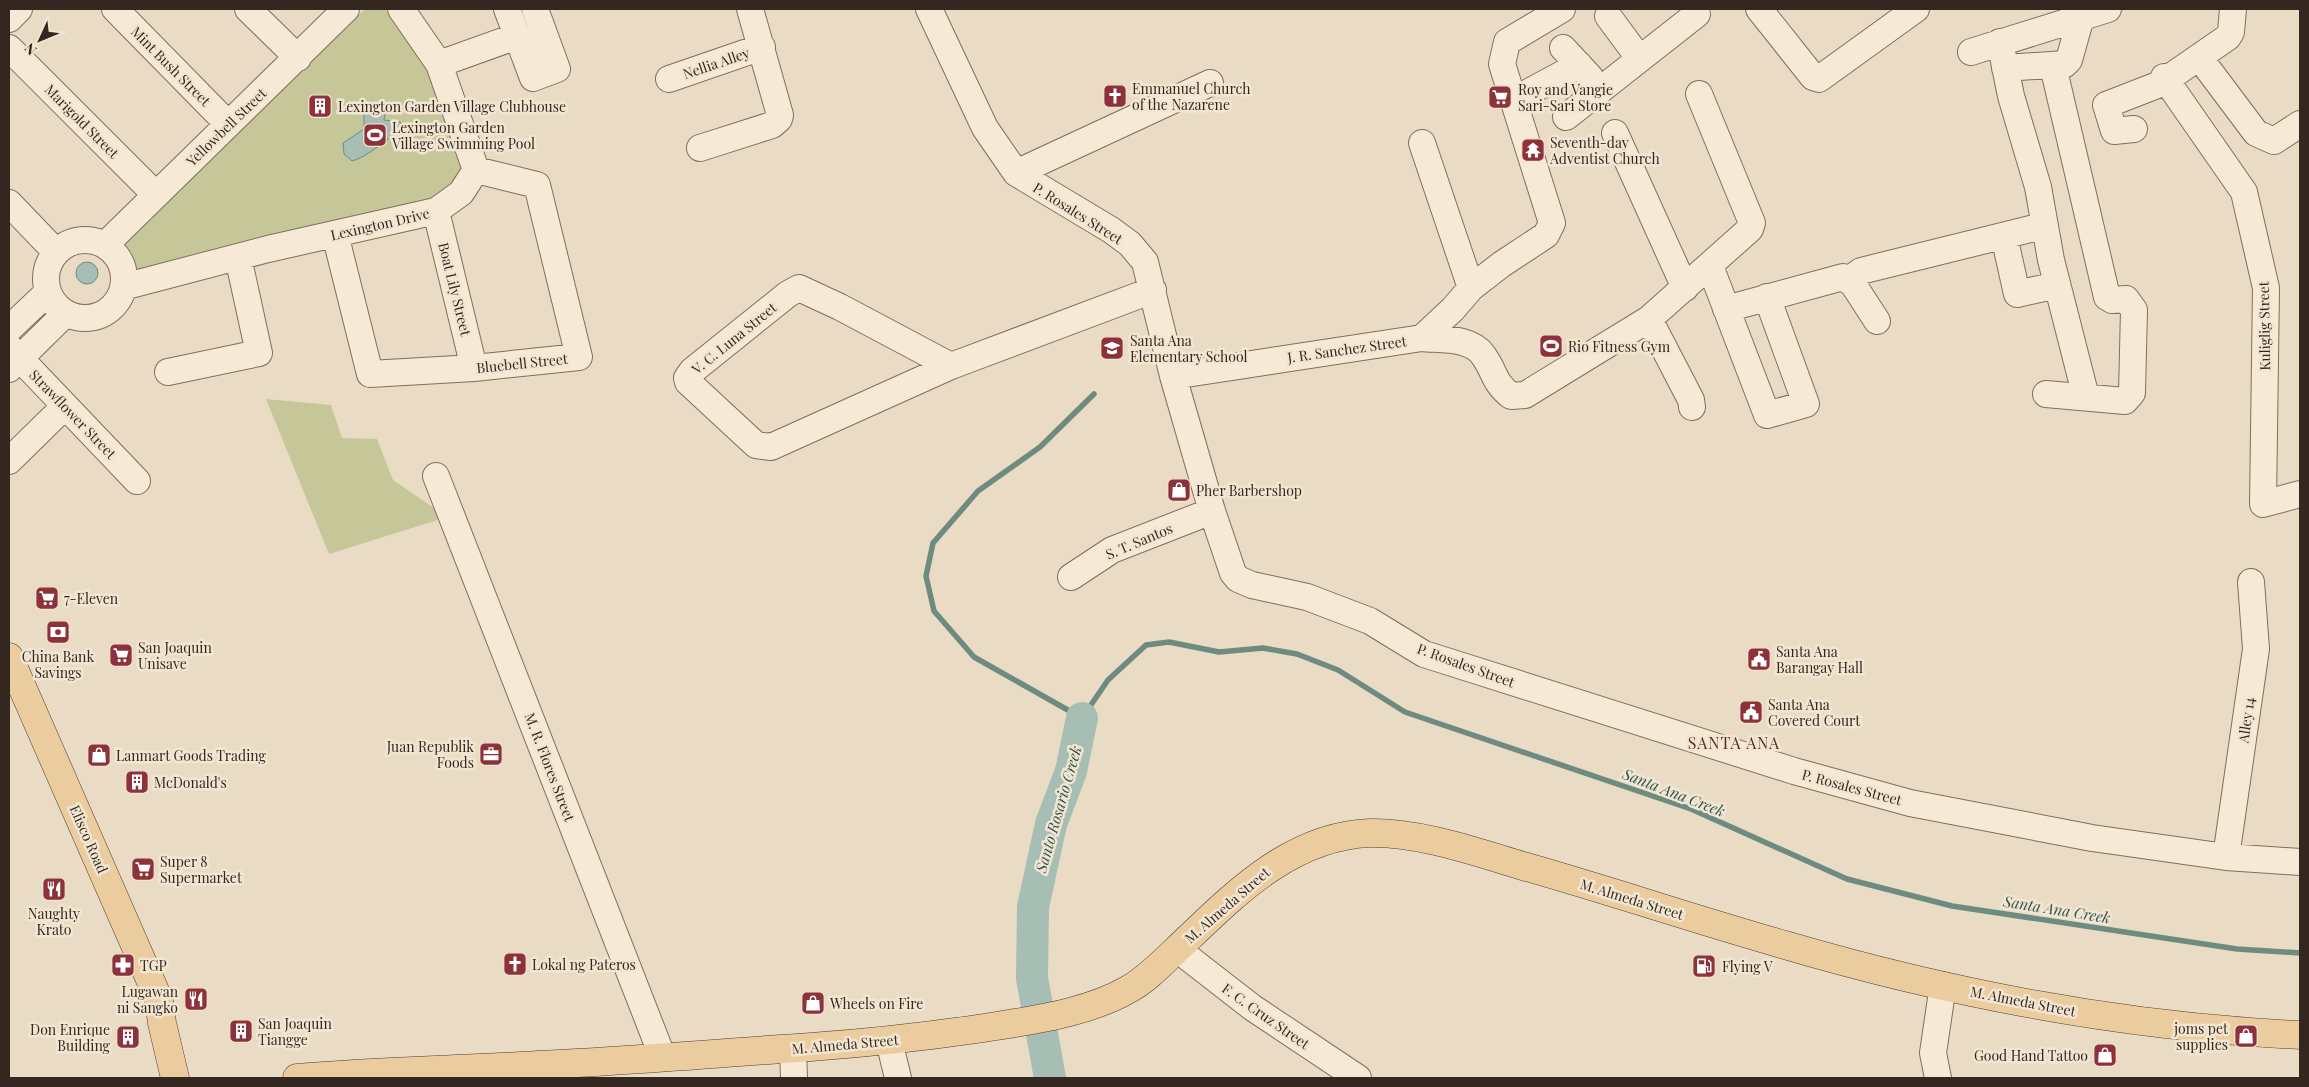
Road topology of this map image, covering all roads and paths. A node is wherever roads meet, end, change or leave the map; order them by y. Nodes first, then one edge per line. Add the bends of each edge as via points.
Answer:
1 (19, 9) edge
2 (115, 9) edge
3 (248, 9) edge
4 (346, 9) edge
5 (401, 9) edge
6 (508, 9) edge
7 (535, 9) edge
8 (750, 9) edge
9 (929, 9) edge
10 (1562, 9) edge
11 (1916, 9) edge
12 (2108, 9) edge
13 (2233, 9) edge
14 (1765, 11) edge
15 (1696, 14) dead end
16 (1608, 16) dead end
17 (2080, 18) junction
18 (9, 19) edge
19 (517, 36) junction
20 (2000, 42) junction
21 (762, 47) junction
22 (9, 48) edge
23 (1971, 52) dead end
24 (2199, 57) junction
25 (298, 58) junction
26 (1639, 58) junction
27 (439, 64) junction
28 (2053, 66) junction
29 (2005, 68) junction
30 (2165, 79) junction
31 (669, 80) dead end
32 (1210, 83) dead end
33 (1600, 88) junction
34 (1699, 94) dead end
35 (1514, 100) junction
36 (1566, 117) dead end
37 (228, 124) junction
38 (2300, 124) edge
39 (2134, 130) dead end
40 (1615, 133) dead end
41 (1422, 143) dead end
42 (700, 148) dead end
43 (476, 170) junction
44 (1016, 173) junction
45 (156, 195) junction
46 (9, 202) edge
47 (436, 211) junction
48 (2045, 228) junction
49 (335, 234) junction
50 (2004, 236) junction
51 (105, 245) junction
52 (56, 252) junction
53 (238, 257) junction
54 (1710, 266) junction
55 (1849, 280) junction
56 (2057, 285) junction
57 (123, 287) junction
58 (1471, 288) junction
59 (1686, 288) junction
60 (1153, 290) junction
61 (48, 292) junction
62 (1767, 298) junction
63 (1726, 309) junction
64 (66, 313) junction
65 (1649, 319) junction
66 (1877, 321) dead end
67 (9, 329) edge
68 (1422, 338) junction
69 (12, 358) edge
70 (951, 366) junction
71 (474, 368) junction
72 (168, 372) dead end
73 (1174, 376) junction
74 (2046, 394) dead end
75 (2086, 397) junction
76 (65, 406) junction
77 (1692, 407) dead end
78 (9, 461) edge
79 (436, 476) dead end
80 (137, 481) dead end
81 (2300, 494) edge
82 (1212, 511) junction
83 (1071, 577) dead end
84 (2252, 582) dead end
85 (9, 658) edge
86 (9, 684) edge
87 (2226, 857) junction
88 (2300, 862) edge
89 (1177, 949) junction
90 (1943, 985) junction
91 (162, 1023) junction
92 (2300, 1035) edge
93 (889, 1041) junction
94 (793, 1049) junction
95 (663, 1058) junction
96 (552, 1072) edge
97 (175, 1078) edge
98 (297, 1078) edge
99 (794, 1078) edge
100 (898, 1078) edge
101 (1358, 1078) edge
102 (1938, 1078) edge

1 - 18 street
2 - 37 street, Mint Bush Street
3 - 25 street
4 - 25 street, Yellowbell Street
5 - 27 street
6 - 19 street
7 - 19 street via 557,69 533,78
8 - 21 street
9 - 44 street, P. Rosales Street via 985,128
10 - 35 street, J. R. Sanchez Street via 1507,42 1502,64
11 - 14 street via 1819,79 1814,77
12 - 17 street
13 - 24 street via 2231,34
15 - 26 street
16 - 26 street
17 - 20 street
17 - 28 street via 2069,60
19 - 27 street
20 - 23 street
20 - 29 street
21 - 31 street, Nellia Alley
21 - 42 street via 779,120
22 - 45 street, Marigold Street
24 - 30 street
24 - 38 street via 2256,133 2264,139 2274,141
25 - 37 street, Yellowbell Street
26 - 33 street
27 - 43 street
28 - 29 street
28 - 75 street via 2106,292 2112,300 2126,299 2134,310 2130,398 2125,401
29 - 48 street via 2038,187
30 - 39 street via 2142,93 2106,105 2114,132
30 - 81 street, Kuliglig Street via 2244,192 2266,288 2263,504
32 - 44 street
33 - 35 street via 1571,56
33 - 36 street
34 - 54 street via 1752,223 1750,229
35 - 58 street, J. R. Sanchez Street via 1551,228 1546,235
37 - 45 street, Yellowbell Street
40 - 59 street
41 - 58 street
43 - 47 street, Lexington Drive via 461,193
43 - 71 street, Bluebell Street via 537,185 579,357
44 - 60 street, P. Rosales Street via 1130,244 1145,262
45 - 51 street, Yellowbell Street
46 - 52 street
47 - 49 street, Lexington Drive
47 - 71 street, Boat Lily Street
48 - 50 street
48 - 56 street
49 - 53 street, Lexington Drive
49 - 71 street, Bluebell Street via 370,374
50 - 55 street via 1861,271
50 - 56 street via 2017,294
51 - 52 street via 79,240
51 - 57 street via 121,263
52 - 61 street via 47,271
53 - 57 street, Lexington Drive
53 - 72 street via 259,353
54 - 59 street
54 - 63 street
55 - 62 street via 1843,277
55 - 66 street
56 - 75 street
57 - 64 street via 112,308 102,314 78,318
58 - 68 street, J. R. Sanchez Street
59 - 65 street
60 - 70 street, V. C. Luna Street
60 - 73 street, P. Rosales Street
61 - 64 street via 58,308
61 - 67 street
62 - 63 street
62 - 63 street via 1806,404 1767,415
64 - 69 street
65 - 68 street via 1524,395 1511,396 1499,388 1483,354 1472,345
65 - 77 street
68 - 73 street, J. R. Sanchez Street
69 - 76 street, Strawflower Street
70 - 70 street, V. C. Luna Street via 799,288 687,378 756,445 765,448
73 - 82 street, P. Rosales Street
74 - 75 street
76 - 78 street
76 - 80 street, Strawflower Street
79 - 95 street, M. R. Flores Street
82 - 83 street, S. T. Santos via 1112,550
82 - 87 street, P. Rosales Street via 1229,565 1238,579 1307,597 1370,621 1424,654 1794,771 1910,803 2092,838
84 - 87 street, Alley 14 via 2256,649
85 - 91 main road, Elisco Road via 159,1000
86 - 91 main road, Elisco Road via 151,1009
87 - 88 street, P. Rosales Street
89 - 90 main road, M. Almeda Street via 1252,880 1288,856 1309,846 1372,833 1406,836 1465,849 1786,945 1888,974
89 - 93 main road, M. Almeda Street via 1126,992 1073,1011 1024,1022
89 - 101 street, F. C. Cruz Street via 1253,1008
90 - 92 main road, M. Almeda Street via 2095,1015 2251,1033
90 - 102 street via 1933,1053
91 - 97 main road, Elisco Road
93 - 94 main road, M. Almeda Street
93 - 100 street
94 - 95 main road, M. Almeda Street
94 - 99 street
95 - 96 main road, M. Almeda Street
96 - 98 main road, M. Almeda Street

